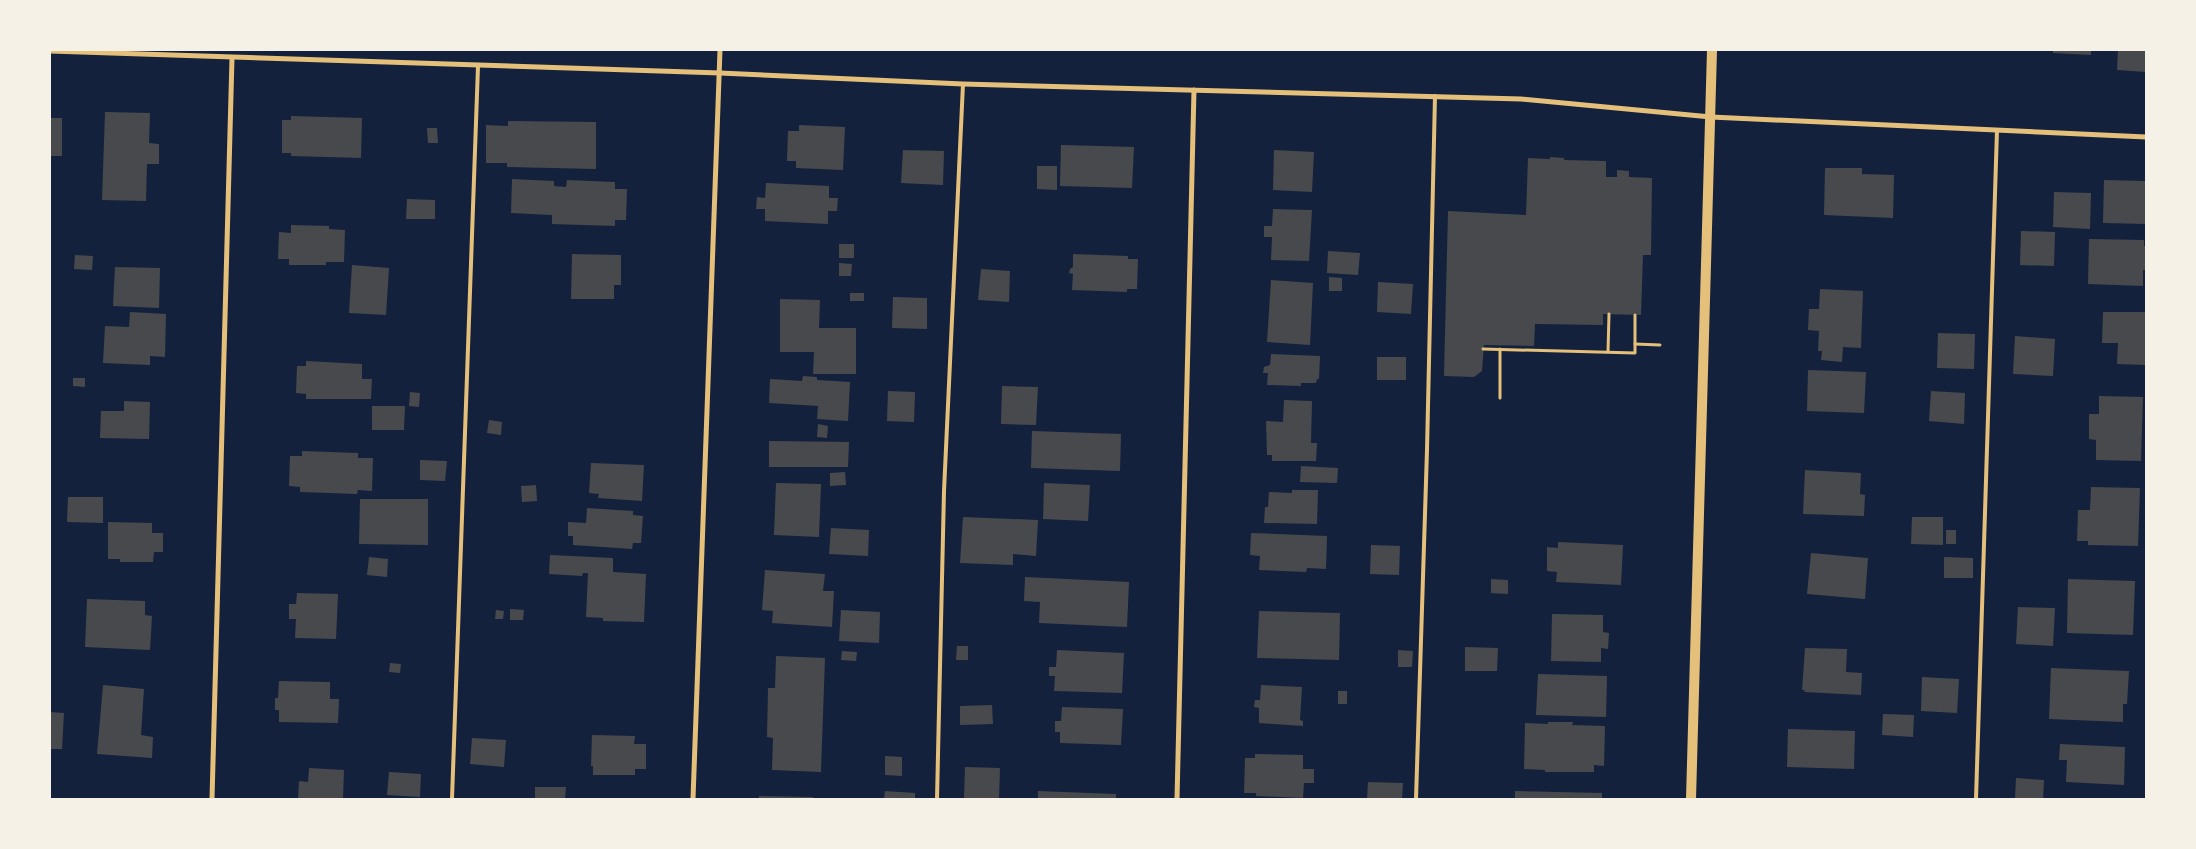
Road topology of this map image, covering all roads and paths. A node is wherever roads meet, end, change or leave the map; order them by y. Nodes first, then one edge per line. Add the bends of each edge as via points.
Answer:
1 (720, 50) edge
2 (1712, 50) edge
3 (50, 51) edge
4 (232, 58) junction
5 (478, 66) junction
6 (720, 73) junction
7 (963, 84) junction
8 (1194, 90) junction
9 (1435, 96) junction
10 (1711, 117) junction
11 (1997, 130) junction
12 (2146, 137) edge
13 (1609, 314) dead end
14 (1635, 315) dead end
15 (1635, 344) junction
16 (1660, 345) dead end
17 (1483, 349) dead end
18 (1500, 349) junction
19 (1608, 352) junction
20 (1500, 398) dead end
21 (212, 799) edge
22 (452, 799) edge
23 (693, 799) edge
24 (937, 799) edge
25 (1177, 799) edge
26 (1416, 799) edge
27 (1691, 799) edge
28 (1976, 799) edge

1 - 6 street
2 - 10 main road
3 - 4 street
4 - 5 street
4 - 21 street
5 - 6 street
5 - 22 lane
6 - 7 street
6 - 23 street
7 - 8 street
7 - 24 lane via 944,491
8 - 9 street
8 - 25 street
9 - 10 street via 1521,99
9 - 26 lane
10 - 11 street
10 - 27 main road
11 - 12 street
11 - 28 lane
13 - 19 path
14 - 15 path
15 - 16 path
15 - 19 path via 1635,352
17 - 18 path
18 - 19 path
18 - 20 path

